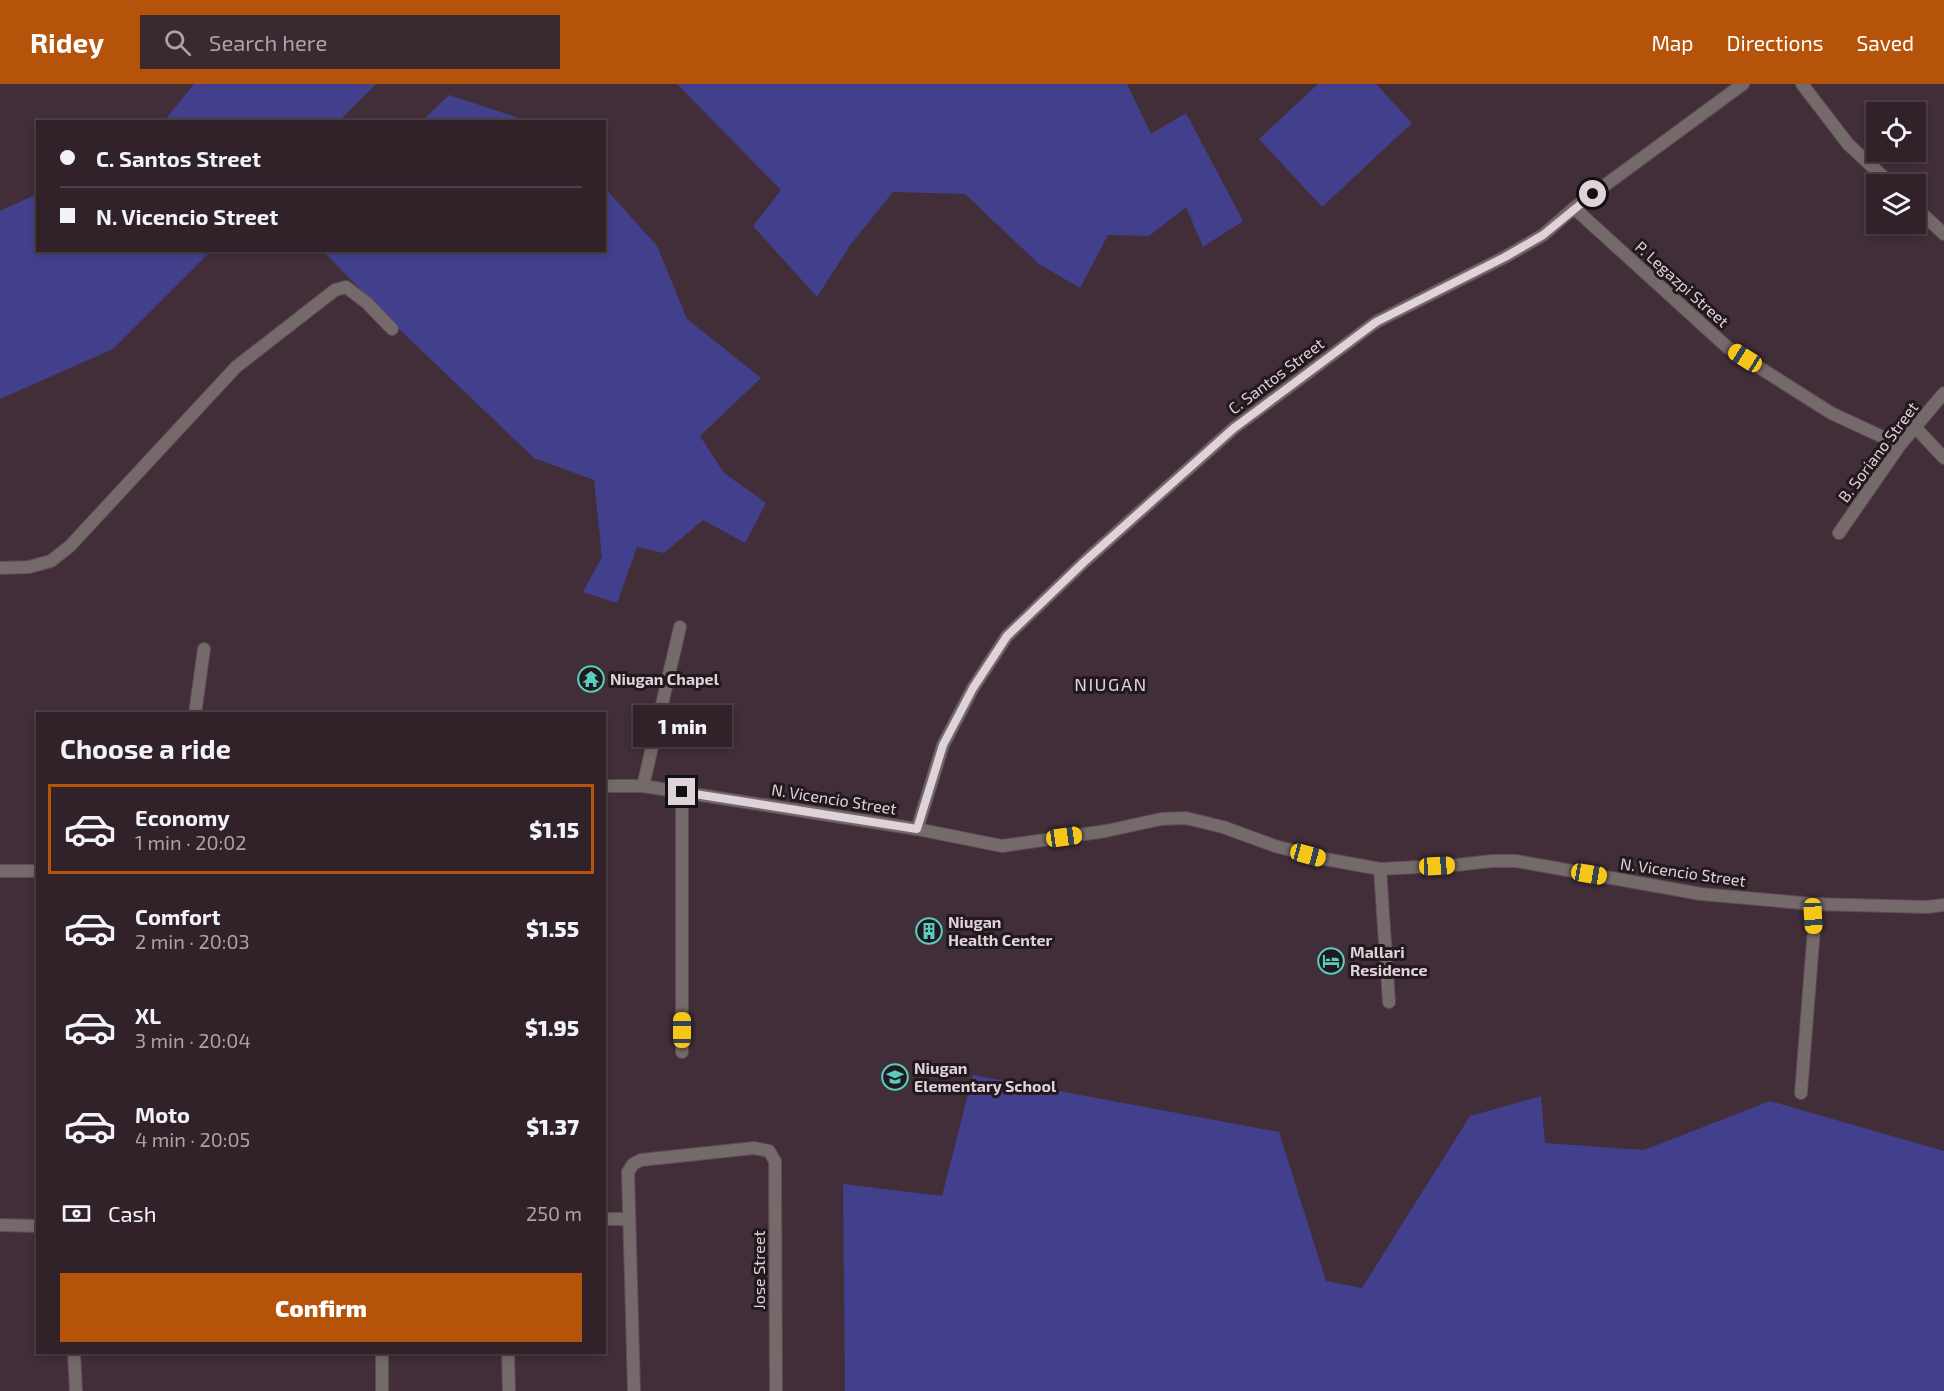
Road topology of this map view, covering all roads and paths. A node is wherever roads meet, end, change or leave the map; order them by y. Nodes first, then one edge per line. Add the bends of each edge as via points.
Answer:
1 (1743, 84) edge
2 (1802, 84) edge
3 (1880, 174) edge
4 (1574, 208) junction
5 (1926, 217) edge
6 (1944, 234) edge
7 (392, 329) dead end
8 (1944, 393) edge
9 (1915, 427) junction
10 (1900, 445) junction
11 (1944, 458) edge
12 (1839, 533) dead end
13 (0, 568) edge
14 (680, 627) dead end
15 (204, 649) dead end
16 (195, 712) edge
17 (606, 786) edge
18 (643, 786) junction
19 (682, 792) junction
20 (917, 829) junction
21 (1380, 868) junction
22 (0, 871) edge
23 (36, 871) edge
24 (1813, 904) junction
25 (1944, 905) edge
26 (1389, 1002) dead end
27 (682, 1052) dead end
28 (1801, 1093) dead end
29 (629, 1218) junction
30 (606, 1219) edge
31 (0, 1225) edge
32 (36, 1226) edge
33 (74, 1354) edge
34 (382, 1354) edge
35 (508, 1354) edge
36 (76, 1391) edge
37 (382, 1391) edge
38 (509, 1391) edge
39 (634, 1391) edge
40 (776, 1391) edge

1 - 4 street, C. Santos Street
2 - 3 street via 1848,144
4 - 10 street, P. Legazpi Street via 1727,347 1832,413
4 - 20 street, C. Santos Street via 1543,235 1505,257 1376,322 1234,428 1085,561 1007,636 973,688 943,745
5 - 6 street
7 - 13 street via 346,287 335,290 236,367 70,546 51,561
8 - 9 street, B. Soriano Street
9 - 10 street, B. Soriano Street
9 - 11 street
10 - 12 street, B. Soriano Street
14 - 18 street
15 - 16 street
17 - 18 street, N. Vicencio Street
18 - 19 street, N. Vicencio Street
19 - 20 street, N. Vicencio Street
19 - 27 street
20 - 21 street, N. Vicencio Street via 1002,846 1186,818 1325,859
21 - 24 street, N. Vicencio Street via 1516,861 1701,894
21 - 26 street
22 - 23 street
24 - 25 street, N. Vicencio Street
24 - 28 street
29 - 30 street
29 - 39 street
29 - 40 street, Jose Street via 628,1172 641,1160 754,1148 769,1151 776,1161
31 - 32 street
33 - 36 street
34 - 37 street
35 - 38 street

